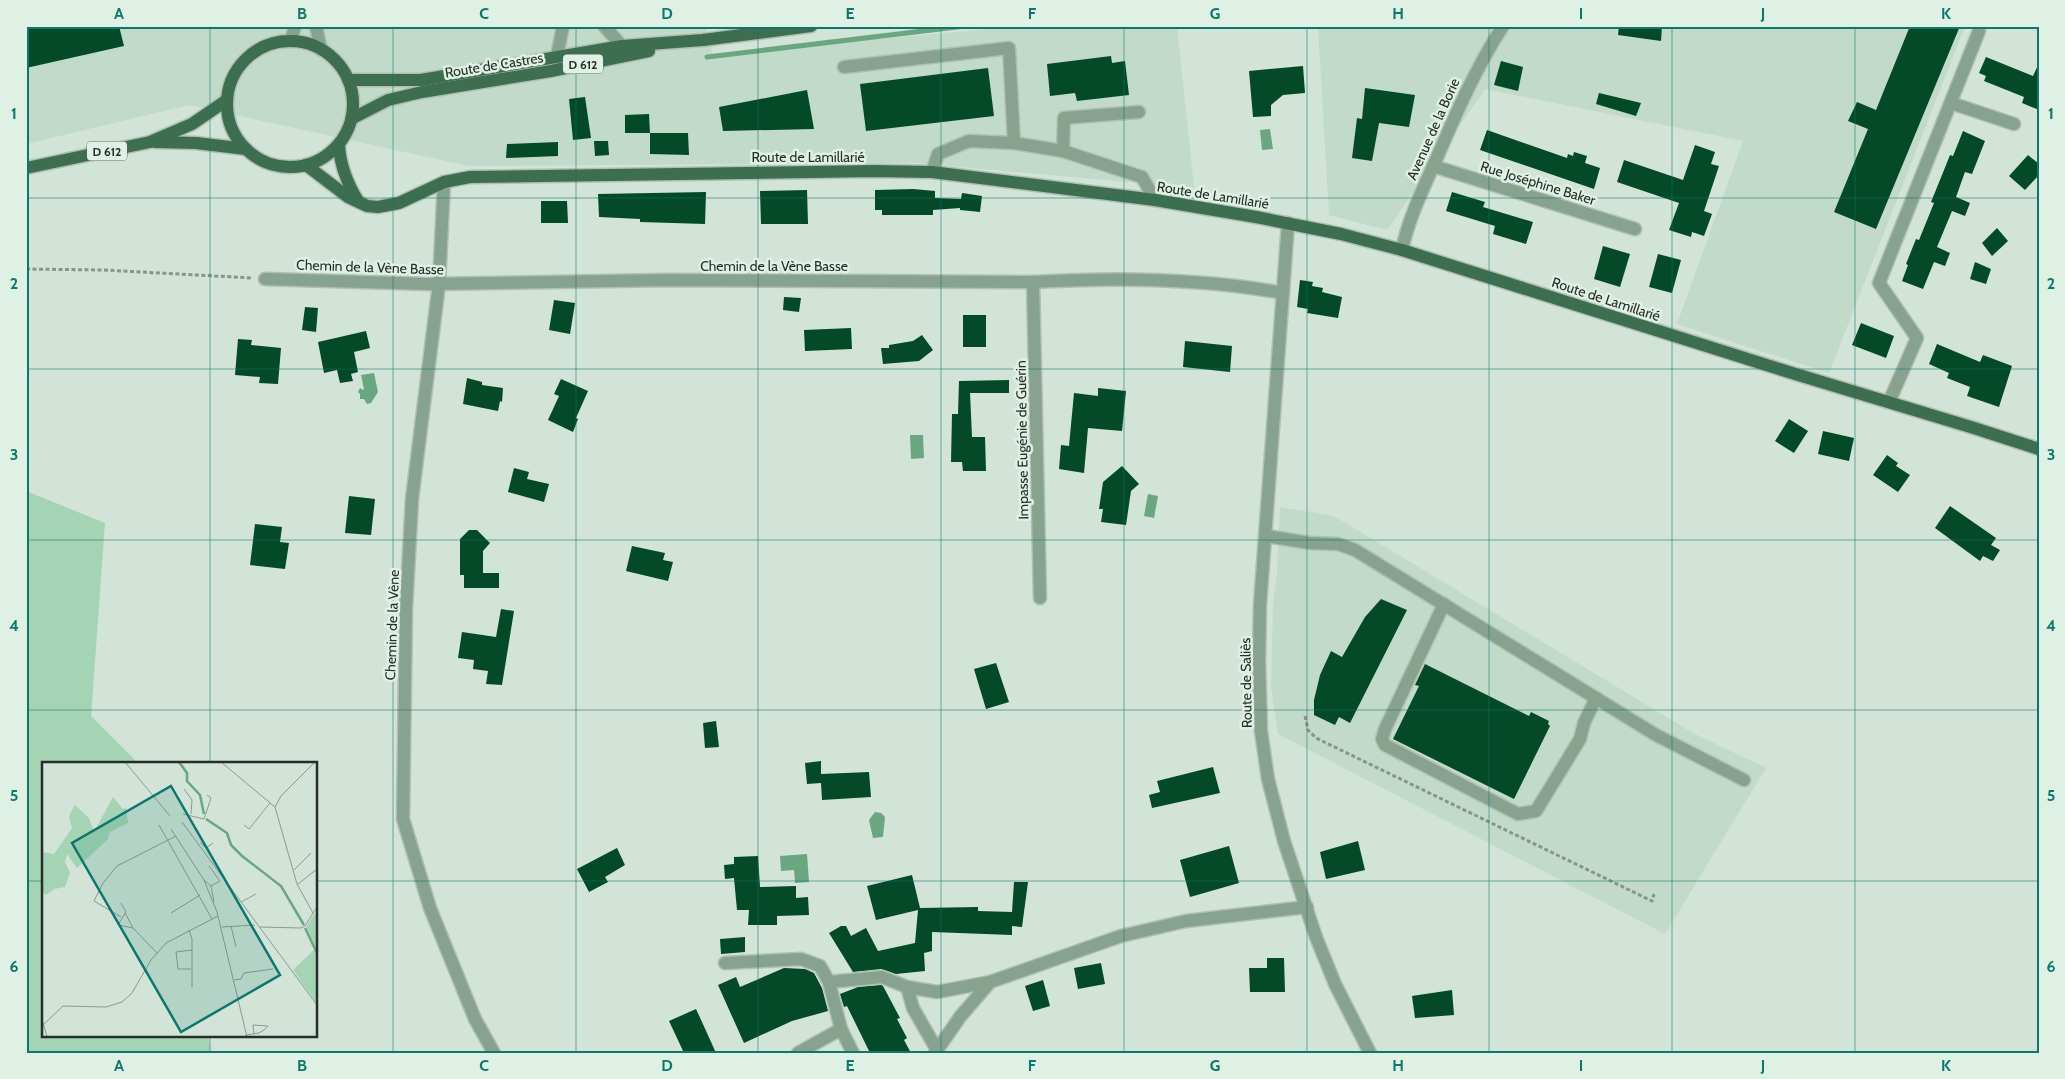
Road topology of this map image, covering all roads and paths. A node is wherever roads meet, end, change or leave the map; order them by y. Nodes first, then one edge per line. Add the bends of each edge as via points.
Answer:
1 (295, 26) edge
2 (316, 26) edge
3 (563, 26) edge
4 (604, 26) edge
5 (811, 26) edge
6 (1503, 26) edge
7 (1979, 31) dead end
8 (291, 40) junction
9 (703, 40) junction
10 (622, 46) junction
11 (322, 50) junction
12 (558, 56) junction
13 (844, 68) dead end
14 (348, 80) junction
15 (227, 100) junction
16 (1951, 103) junction
17 (1138, 112) dead end
18 (353, 118) junction
19 (2014, 124) dead end
20 (150, 142) junction
21 (1014, 143) junction
22 (339, 145) junction
23 (246, 149) junction
24 (1063, 151) junction
25 (306, 166) junction
26 (1433, 166) junction
27 (26, 168) edge
28 (932, 172) junction
29 (444, 182) junction
30 (1155, 200) junction
31 (358, 201) junction
32 (1288, 223) junction
33 (1635, 229) dead end
34 (1402, 250) junction
35 (26, 269) edge
36 (265, 279) joint
37 (1033, 282) junction
38 (439, 284) junction
39 (1283, 293) junction
40 (1889, 402) junction
41 (2039, 449) edge
42 (1266, 536) junction
43 (1040, 598) dead end
44 (1444, 604) junction
45 (1596, 698) junction
46 (1305, 716) dead end
47 (1744, 780) dead end
48 (1654, 894) dead end
49 (1307, 907) junction
50 (725, 963) dead end
51 (829, 982) junction
52 (990, 982) junction
53 (907, 987) junction
54 (841, 1029) junction
55 (936, 1051) edge
56 (494, 1053) edge
57 (798, 1053) edge
58 (853, 1053) edge
59 (1370, 1053) edge

1 - 8 street
2 - 11 street
3 - 12 street
4 - 10 street
5 - 9 main road, Route de Castres / D 612
6 - 26 street, Avenue de la Borie via 1484,55
7 - 16 street
8 - 11 main road
8 - 15 main road via 272,42 254,51 240,64 231,81
9 - 10 main road, Route de Castres / D 612
9 - 18 main road, Route de Castres / D 612 via 552,71 422,92 388,100
10 - 12 main road, Route de Castres / D 612
11 - 14 main road
12 - 14 main road, Route de Castres / D 612 via 421,80
13 - 21 street via 1009,48
14 - 18 main road
15 - 20 main road, D 612 via 192,124
15 - 23 main road via 228,118
16 - 19 street
16 - 40 street via 1879,283 1916,338
17 - 24 street via 1064,118
18 - 22 main road
20 - 23 main road, D 612
20 - 27 main road, D 612
21 - 24 street
21 - 28 street via 969,141 938,154
22 - 25 main road
22 - 31 main road via 344,175
23 - 25 main road via 271,164
24 - 30 street via 1142,177
25 - 31 main road, Route de Lamillarié via 340,192
26 - 33 street, Rue Joséphine Baker
26 - 34 street, Avenue de la Borie via 1413,212
28 - 29 main road, Route de Lamillarié via 524,175 470,177
28 - 30 main road, Route de Lamillarié
29 - 31 main road, Route de Lamillarié via 389,206 372,206
29 - 38 street, Chemin de la Vène
30 - 32 main road, Route de Lamillarié
32 - 34 main road, Route de Lamillarié
32 - 39 street, Route de Saliès
34 - 40 main road, Route de Lamillarié
35 - 36 path
36 - 38 street, Chemin de la Vène Basse
37 - 38 street, Chemin de la Vène Basse via 667,280
37 - 39 street, Chemin de la Vène Basse via 1177,281
37 - 43 street, Impasse Eugénie de Guérin
38 - 56 street, Chemin de la Vène via 412,499 406,610 403,819 430,908 475,1019
39 - 42 street, Route de Saliès
40 - 41 main road, Route de Lamillarié
42 - 44 street via 1338,544 1355,550
42 - 49 street, Route de Saliès via 1260,605 1261,731 1279,822
44 - 45 street
44 - 45 street via 1384,729 1382,739 1385,745 1518,814 1536,811 1580,739
45 - 47 street via 1656,735
46 - 48 path via 1308,730 1316,738 1652,901
49 - 52 street via 1186,921 1120,936
49 - 59 street, Route de Saliès via 1336,984
50 - 51 street via 801,959 820,966
51 - 53 street via 882,977
51 - 54 street
52 - 53 street via 937,992
52 - 55 street
53 - 55 street via 912,1008
54 - 57 street
54 - 58 street

